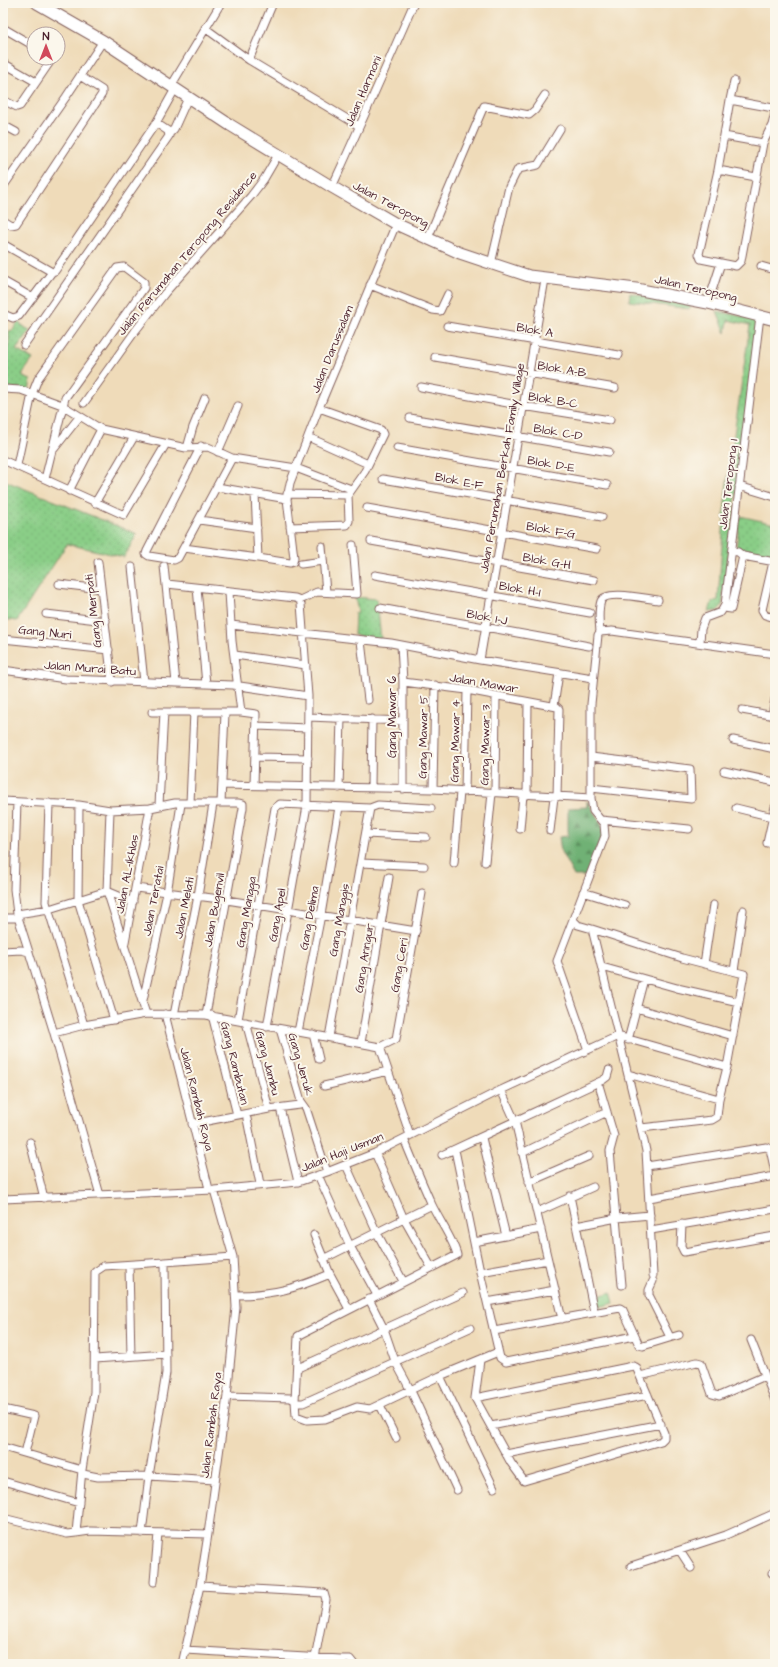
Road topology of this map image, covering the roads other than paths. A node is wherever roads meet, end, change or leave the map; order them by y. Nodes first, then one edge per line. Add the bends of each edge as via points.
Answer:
1 (37, 3) edge
2 (221, 3) edge
3 (273, 3) edge
4 (414, 3) edge
5 (3, 28) edge
6 (205, 28) junction
7 (103, 40) junction
8 (26, 41) edge
9 (249, 60) junction
10 (3, 63) edge
11 (45, 66) edge
12 (80, 76) junction
13 (734, 81) dead end
14 (36, 82) junction
15 (173, 88) junction
16 (545, 94) dead end
17 (188, 98) junction
18 (3, 100) edge
19 (730, 100) junction
20 (775, 113) edge
21 (156, 123) junction
22 (359, 126) junction
23 (4, 128) edge
24 (560, 129) dead end
25 (16, 132) dead end
26 (170, 133) junction
27 (724, 136) junction
28 (763, 143) junction
29 (278, 155) junction
30 (718, 170) junction
31 (756, 177) junction
32 (3, 187) edge
33 (332, 187) junction
34 (3, 220) edge
35 (396, 224) junction
36 (428, 238) junction
37 (3, 244) edge
38 (720, 263) junction
39 (491, 264) junction
40 (761, 266) dead end
41 (775, 270) edge
42 (52, 272) junction
43 (545, 279) junction
44 (3, 280) edge
45 (370, 285) junction
46 (448, 294) dead end
47 (33, 298) junction
48 (708, 303) junction
49 (3, 314) edge
50 (760, 316) junction
51 (775, 320) edge
52 (447, 326) dead end
53 (534, 342) junction
54 (24, 345) dead end
55 (619, 355) dead end
56 (435, 357) dead end
57 (529, 374) junction
58 (421, 387) dead end
59 (615, 388) dead end
60 (3, 389) edge
61 (32, 394) junction
62 (205, 398) dead end
63 (84, 403) dead end
64 (62, 405) junction
65 (238, 406) dead end
66 (523, 406) junction
67 (320, 408) junction
68 (80, 416) junction
69 (410, 418) dead end
70 (610, 420) dead end
71 (101, 428) junction
72 (134, 436) junction
73 (308, 437) junction
74 (518, 437) junction
75 (166, 444) junction
76 (201, 446) junction
77 (187, 448) junction
78 (397, 448) dead end
79 (52, 450) junction
80 (218, 452) junction
81 (609, 452) dead end
82 (232, 458) junction
83 (3, 460) edge
84 (368, 464) junction
85 (17, 466) junction
86 (296, 468) junction
87 (513, 469) junction
88 (383, 478) dead end
89 (46, 479) junction
90 (607, 485) dead end
91 (739, 486) junction
92 (217, 487) junction
93 (69, 491) junction
94 (349, 492) junction
95 (255, 494) junction
96 (287, 497) junction
97 (775, 497) edge
98 (507, 502) junction
99 (95, 503) junction
100 (367, 508) dead end
101 (602, 517) dead end
102 (199, 520) junction
103 (290, 527) junction
104 (257, 528) junction
105 (502, 532) junction
106 (371, 541) dead end
107 (353, 545) dead end
108 (322, 546) dead end
109 (184, 548) junction
110 (597, 549) dead end
111 (732, 551) junction
112 (742, 556) junction
113 (258, 558) junction
114 (323, 561) junction
115 (98, 562) dead end
116 (774, 562) edge
117 (301, 564) dead end
118 (497, 564) junction
119 (164, 566) dead end
120 (132, 567) dead end
121 (375, 575) dead end
122 (594, 580) dead end
123 (59, 584) dead end
124 (167, 584) junction
125 (197, 588) junction
126 (101, 589) junction
127 (229, 592) junction
128 (326, 592) junction
129 (492, 595) junction
130 (300, 600) junction
131 (658, 600) dead end
132 (380, 608) dead end
133 (724, 608) junction
134 (590, 613) dead end
135 (46, 614) dead end
136 (775, 618) edge
137 (106, 621) junction
138 (231, 625) junction
139 (486, 628) junction
140 (600, 632) junction
141 (303, 633) junction
142 (3, 639) edge
143 (361, 641) junction
144 (700, 642) junction
145 (401, 645) junction
146 (589, 646) dead end
147 (109, 650) junction
148 (775, 654) edge
149 (235, 655) junction
150 (480, 660) junction
151 (306, 665) junction
152 (3, 670) edge
153 (559, 673) junction
154 (593, 678) junction
155 (112, 682) junction
156 (144, 682) junction
157 (403, 682) junction
158 (176, 683) junction
159 (206, 684) junction
160 (435, 685) junction
161 (239, 686) junction
162 (467, 690) junction
163 (308, 696) junction
164 (496, 696) junction
165 (775, 699) edge
166 (368, 700) dead end
167 (528, 702) junction
168 (557, 708) junction
169 (742, 710) dead end
170 (152, 712) dead end
171 (164, 712) junction
172 (194, 712) junction
173 (241, 712) junction
174 (225, 713) junction
175 (773, 716) edge
176 (309, 717) junction
177 (341, 718) junction
178 (372, 719) junction
179 (403, 721) junction
180 (257, 726) junction
181 (308, 728) junction
182 (733, 740) dead end
183 (775, 749) edge
184 (256, 757) junction
185 (591, 757) junction
186 (308, 758) junction
187 (724, 770) dead end
188 (775, 782) edge
189 (223, 784) junction
190 (254, 785) junction
191 (309, 787) junction
192 (371, 787) junction
193 (339, 788) junction
194 (591, 788) junction
195 (403, 789) junction
196 (433, 789) junction
197 (462, 792) junction
198 (494, 793) junction
199 (525, 795) junction
200 (556, 797) junction
201 (591, 798) junction
202 (3, 801) edge
203 (17, 802) junction
204 (190, 803) junction
205 (222, 803) junction
206 (49, 804) junction
207 (182, 804) junction
208 (213, 804) junction
209 (79, 805) junction
210 (159, 805) junction
211 (307, 806) junction
212 (339, 807) junction
213 (775, 807) edge
214 (150, 808) junction
215 (370, 808) junction
216 (431, 808) dead end
217 (736, 808) dead end
218 (110, 810) junction
219 (773, 817) junction
220 (601, 820) junction
221 (520, 829) dead end
222 (689, 829) dead end
223 (550, 831) dead end
224 (366, 834) junction
225 (426, 837) dead end
226 (767, 843) dead end
227 (485, 862) dead end
228 (361, 863) junction
229 (454, 863) dead end
230 (424, 866) dead end
231 (389, 877) dead end
232 (136, 888) junction
233 (107, 891) junction
234 (583, 892) junction
235 (166, 893) junction
236 (422, 893) dead end
237 (198, 896) junction
238 (78, 900) junction
239 (227, 900) junction
240 (133, 902) junction
241 (625, 905) dead end
242 (713, 905) dead end
243 (258, 906) junction
244 (49, 909) junction
245 (289, 910) junction
246 (743, 910) dead end
247 (321, 915) junction
248 (18, 916) junction
249 (3, 918) edge
250 (351, 920) junction
251 (574, 920) junction
252 (380, 924) junction
253 (592, 929) junction
254 (416, 931) junction
255 (125, 944) junction
256 (3, 951) edge
257 (29, 952) junction
258 (704, 964) junction
259 (602, 967) junction
260 (734, 971) junction
261 (644, 979) junction
262 (143, 1001) junction
263 (739, 1002) junction
264 (636, 1008) junction
265 (146, 1014) junction
266 (165, 1014) junction
267 (174, 1015) junction
268 (209, 1015) junction
269 (114, 1020) junction
270 (242, 1021) junction
271 (84, 1025) junction
272 (267, 1027) junction
273 (280, 1029) junction
274 (298, 1032) junction
275 (54, 1033) junction
276 (313, 1034) junction
277 (618, 1036) junction
278 (733, 1036) junction
279 (329, 1037) junction
280 (628, 1040) junction
281 (361, 1043) junction
282 (380, 1047) junction
283 (588, 1050) junction
284 (319, 1059) dead end
285 (727, 1067) junction
286 (609, 1070) dead end
287 (388, 1071) junction
288 (628, 1074) junction
289 (598, 1082) junction
290 (324, 1086) dead end
291 (501, 1090) junction
292 (719, 1099) junction
293 (301, 1103) junction
294 (269, 1109) junction
295 (280, 1112) dead end
296 (607, 1112) junction
297 (237, 1115) junction
298 (247, 1119) dead end
299 (515, 1122) junction
300 (192, 1124) junction
301 (641, 1128) junction
302 (407, 1137) junction
303 (482, 1138) junction
304 (30, 1142) dead end
305 (455, 1150) junction
306 (375, 1153) junction
307 (522, 1153) junction
308 (442, 1155) dead end
309 (589, 1156) dead end
310 (346, 1165) junction
311 (647, 1166) junction
312 (327, 1172) junction
313 (775, 1172) edge
314 (318, 1175) junction
315 (775, 1176) edge
316 (298, 1182) junction
317 (529, 1182) junction
318 (260, 1184) junction
319 (593, 1187) dead end
320 (211, 1190) junction
321 (100, 1195) junction
322 (570, 1196) junction
323 (44, 1198) junction
324 (649, 1198) junction
325 (3, 1200) edge
326 (432, 1205) junction
327 (775, 1209) edge
328 (537, 1212) junction
329 (650, 1215) junction
330 (617, 1218) junction
331 (404, 1219) junction
332 (682, 1224) junction
333 (576, 1226) junction
334 (541, 1229) junction
335 (651, 1230) junction
336 (377, 1233) junction
337 (314, 1235) dead end
338 (506, 1236) junction
339 (775, 1236) edge
340 (474, 1242) junction
341 (350, 1246) junction
342 (233, 1257) junction
343 (323, 1259) junction
344 (548, 1260) junction
345 (165, 1262) junction
346 (129, 1265) junction
347 (431, 1267) junction
348 (480, 1272) junction
349 (330, 1274) junction
350 (403, 1281) junction
351 (622, 1285) dead end
352 (555, 1290) junction
353 (463, 1293) dead end
354 (236, 1295) junction
355 (377, 1295) junction
356 (369, 1299) junction
357 (487, 1302) junction
358 (349, 1309) junction
359 (594, 1312) junction
360 (562, 1319) junction
361 (470, 1328) dead end
362 (384, 1329) junction
363 (494, 1331) junction
364 (679, 1335) dead end
365 (634, 1336) junction
366 (670, 1337) junction
367 (751, 1340) dead end
368 (498, 1352) junction
369 (166, 1354) junction
370 (131, 1356) junction
371 (95, 1359) junction
372 (480, 1360) junction
373 (395, 1361) junction
374 (298, 1368) junction
375 (440, 1376) junction
376 (640, 1376) junction
377 (765, 1376) junction
378 (411, 1390) junction
379 (648, 1395) junction
380 (227, 1396) junction
381 (475, 1398) junction
382 (775, 1400) edge
383 (295, 1401) junction
384 (380, 1405) junction
385 (3, 1409) edge
386 (660, 1424) junction
387 (491, 1426) junction
388 (396, 1438) dead end
389 (3, 1446) edge
390 (25, 1453) junction
391 (506, 1454) junction
392 (82, 1472) junction
393 (149, 1476) junction
394 (215, 1480) junction
395 (3, 1481) edge
396 (494, 1488) dead end
397 (457, 1490) dead end
398 (79, 1503) junction
399 (775, 1513) edge
400 (3, 1518) edge
401 (76, 1533) junction
402 (142, 1533) junction
403 (158, 1533) junction
404 (208, 1534) junction
405 (680, 1551) junction
406 (631, 1566) dead end
407 (691, 1568) dead end
408 (154, 1582) dead end
409 (200, 1586) junction
410 (185, 1650) junction
411 (315, 1658) junction
412 (182, 1664) edge
413 (354, 1664) edge

1 - 7 main road, Jalan Teropong
2 - 6 street
3 - 9 street
4 - 22 street, Jalan Harmoni
5 - 8 street
6 - 9 street
6 - 15 street
7 - 12 street
7 - 15 main road, Jalan Teropong
9 - 22 street
10 - 14 street
11 - 14 street
12 - 32 street
12 - 34 street via 102,90 102,94 16,224 11,225
13 - 19 street
14 - 18 street via 20,106
15 - 17 main road, Jalan Teropong
15 - 21 street
16 - 36 street via 535,110 529,114 484,106
17 - 26 street
17 - 29 main road, Jalan Teropong
19 - 20 street via 773,108
19 - 27 street
20 - 28 street
21 - 26 street
21 - 42 street
22 - 33 street, Jalan Harmoni
23 - 25 street
24 - 39 street via 538,165 518,169 514,176
26 - 54 street
27 - 28 street
27 - 30 street
28 - 31 street
29 - 33 main road, Jalan Teropong
29 - 63 street, Jalan Perumahan Teropong Residence via 251,196 136,330
30 - 31 street
30 - 38 street via 699,257
31 - 38 street via 741,261 736,266
33 - 35 main road, Jalan Teropong
35 - 36 main road, Jalan Teropong
35 - 45 street, Jalan Darussalam
36 - 39 main road, Jalan Teropong
37 - 42 street
38 - 48 street
39 - 43 main road, Jalan Teropong
40 - 41 street
42 - 47 street
43 - 48 main road, Jalan Teropong via 622,286
43 - 53 street, Jalan Perumahan Berkah Family Village
44 - 47 street
45 - 46 street via 440,311
45 - 67 street, Jalan Darussalam
47 - 49 street via 17,318
48 - 50 main road, Jalan Teropong
50 - 51 main road, Jalan Teropong
50 - 91 street, Jalan Teropong 1
52 - 53 street, Blok A
53 - 55 street, Blok A
53 - 57 street, Jalan Perumahan Berkah Family Village
56 - 57 street, Blok A-B
57 - 59 street, Blok A-B
57 - 66 street, Jalan Perumahan Berkah Family Village
58 - 66 street, Blok B-C
60 - 61 street via 21,390
61 - 64 street
61 - 64 street via 38,379 116,268 124,267 144,282 144,288
61 - 85 street
62 - 77 street via 192,427
64 - 68 street
64 - 79 street
65 - 80 street
66 - 70 street, Blok B-C
66 - 74 street, Jalan Perumahan Berkah Family Village
67 - 73 street, Jalan Darussalam
67 - 84 street via 383,431
68 - 71 street
68 - 79 street
69 - 74 street, Blok C-D
71 - 72 street
71 - 93 street
72 - 75 street
72 - 99 street
73 - 84 street
73 - 86 street, Jalan Darussalam
74 - 81 street, Blok C-D
74 - 87 street, Jalan Perumahan Berkah Family Village
75 - 77 street
75 - 99 street via 124,515
76 - 77 street
76 - 80 street
76 - 109 street via 146,554 174,560
78 - 87 street, Blok D-E
79 - 89 street
80 - 82 street
82 - 86 street
82 - 92 street
83 - 85 street
84 - 94 street via 363,475
85 - 89 street
86 - 94 street
86 - 96 street, Jalan Darussalam
87 - 90 street, Blok D-E
87 - 98 street, Jalan Perumahan Berkah Family Village
88 - 98 street, Blok E-F
89 - 93 street
91 - 97 street
91 - 111 street, Jalan Teropong 1
92 - 95 street
92 - 102 street
93 - 99 street
94 - 96 street
94 - 103 street via 347,525
95 - 96 street
95 - 104 street
96 - 103 street
98 - 101 street, Blok E-F
98 - 105 street, Jalan Perumahan Berkah Family Village
100 - 105 street, Blok F-G
102 - 104 street
102 - 109 street
103 - 113 street via 293,562
104 - 113 street
105 - 110 street, Blok F-G
105 - 118 street, Jalan Perumahan Berkah Family Village
106 - 118 street, Blok G-H
107 - 128 street via 357,594
108 - 114 street
109 - 113 street
111 - 112 street
111 - 133 street, Jalan Teropong 1
112 - 116 street
112 - 133 street via 731,609
114 - 117 street
114 - 128 street
115 - 126 street, Gang Merpati
116 - 136 street via 762,610 765,615
118 - 122 street, Blok G-H
118 - 129 street, Jalan Perumahan Berkah Family Village
119 - 124 street
120 - 156 street
121 - 129 street, Blok H-I
123 - 126 street
124 - 125 street
124 - 158 street
125 - 127 street
125 - 159 street
126 - 137 street, Gang Merpati
127 - 130 street
127 - 138 street
128 - 130 street via 317,592
129 - 134 street, Blok H-I
129 - 139 street, Jalan Perumahan Berkah Family Village
130 - 141 street, Gang Apel
131 - 140 street via 612,594 604,597 601,600
132 - 139 street, Blok I-J
133 - 144 street via 718,614 705,618
135 - 137 street
137 - 147 street, Gang Merpati
138 - 141 street
138 - 149 street
139 - 146 street, Blok I-J
139 - 150 street, Jalan Perumahan Berkah Family Village
140 - 144 street via 612,630
140 - 154 street via 597,638
141 - 143 street
141 - 151 street, Gang Apel
142 - 147 street, Gang Nuri
143 - 145 street
143 - 166 street
144 - 148 street
145 - 150 street
145 - 157 street, Gang Mawar 6
147 - 155 street, Gang Merpati
149 - 151 street
149 - 161 street
150 - 153 street
151 - 163 street, Gang Apel
152 - 155 street, Jalan Murai Batu via 66,679
153 - 154 street
153 - 168 street
154 - 185 street
155 - 156 street, Jalan Murai Batu
156 - 158 street, Jalan Murai Batu
157 - 160 street, Jalan Mawar
157 - 179 street, Gang Mawar 6
158 - 159 street, Jalan Murai Batu
159 - 161 street, Jalan Murai Batu
160 - 162 street, Jalan Mawar
160 - 196 street, Gang Mawar 5
161 - 163 street, Jalan Murai Batu
161 - 173 street
162 - 164 street, Jalan Mawar
162 - 197 street, Gang Mawar 4
163 - 176 street, Gang Apel
164 - 167 street, Jalan Mawar
164 - 198 street, Gang Mawar 3
165 - 175 street
167 - 168 street, Jalan Mawar
167 - 199 street
168 - 200 street
169 - 175 street
170 - 171 street
171 - 172 street
171 - 210 street
172 - 174 street
172 - 204 street
173 - 174 street
173 - 180 street via 256,714
174 - 189 street
176 - 177 street
176 - 181 street, Gang Apel
177 - 178 street
177 - 193 street
178 - 179 street
178 - 192 street
179 - 195 street, Gang Mawar 6
180 - 181 street
180 - 184 street
181 - 186 street, Gang Apel
182 - 183 street
184 - 186 street
184 - 190 street
185 - 194 street
185 - 194 street via 690,769 691,799
186 - 191 street, Gang Apel
187 - 188 street
189 - 190 street
189 - 205 street
190 - 191 street
191 - 193 street
191 - 211 street, Gang Apel
192 - 193 street
192 - 195 street
194 - 201 street
195 - 196 street
196 - 197 street
197 - 198 street
197 - 229 street, Gang Mawar 4
198 - 199 street
198 - 227 street, Gang Mawar 3
199 - 200 street
199 - 221 street
200 - 201 street
200 - 223 street
201 - 220 street via 593,811
202 - 203 street
203 - 206 street
203 - 248 street via 14,889
204 - 207 street
204 - 208 street
205 - 208 street
205 - 239 street, Jalan Bugenvil via 243,804
206 - 209 street
206 - 244 street via 45,891
207 - 210 street
207 - 235 street, Jalan Teratai
208 - 237 street, Jalan Melati
209 - 218 street
209 - 238 street
210 - 214 street
211 - 212 street
211 - 243 street, Gang Mangga via 280,804 275,808
211 - 245 street, Gang Apel
212 - 215 street
212 - 247 street, Gang Delima
213 - 219 street
214 - 218 street
214 - 232 street, Jalan AL-Ikhlas
215 - 216 street via 378,805
215 - 224 street, Gang Manggis
217 - 219 street
218 - 233 street
219 - 226 street
220 - 222 street
220 - 234 street via 606,828 605,836
224 - 225 street
224 - 228 street, Gang Manggis
228 - 230 street
228 - 250 street, Gang Manggis
231 - 252 street, Gang Anngur
232 - 235 street
232 - 240 street, Jalan AL-Ikhlas
233 - 238 street
233 - 240 street
233 - 255 street
234 - 241 street
234 - 251 street
235 - 237 street
235 - 262 street, Jalan Teratai
236 - 254 street, Gang Ceri
237 - 239 street
237 - 267 street, Jalan Melati
238 - 244 street
238 - 269 street
239 - 243 street
239 - 268 street, Jalan Bugenvil
240 - 255 street, Jalan AL-Ikhlas
242 - 258 street
243 - 245 street
243 - 270 street, Gang Mangga
244 - 248 street
244 - 271 street
245 - 247 street
245 - 272 street, Gang Apel
246 - 260 street
247 - 250 street
247 - 274 street, Gang Delima
248 - 249 street
248 - 257 street
250 - 252 street
250 - 279 street, Gang Manggis
251 - 253 street via 578,925
251 - 283 street via 557,960
252 - 254 street
252 - 281 street, Gang Anngur
253 - 258 street
253 - 259 street
254 - 282 street, Gang Ceri via 396,1039
255 - 262 street
256 - 257 street
257 - 275 street
258 - 260 street
259 - 261 street
259 - 277 street
260 - 263 street via 744,974
261 - 263 street
261 - 264 street
262 - 265 street
263 - 278 street
264 - 278 street
264 - 280 street
265 - 266 street
265 - 269 street
266 - 267 street
266 - 300 street, Jalan Rambah Raya
267 - 268 street
268 - 270 street
268 - 297 street, Gang Rambutan
269 - 271 street
270 - 272 street
270 - 294 street, Gang Jambu
271 - 275 street
272 - 273 street
273 - 274 street
273 - 293 street, Gang Jeruk
274 - 276 street
275 - 321 street
276 - 279 street
276 - 284 street
277 - 280 street
277 - 283 street, Jalan Haji Usman
277 - 288 street
278 - 285 street
279 - 281 street
280 - 285 street
281 - 282 street
282 - 287 street
283 - 291 street, Jalan Haji Usman
285 - 292 street
286 - 289 street via 608,1077
287 - 290 street
287 - 302 street
288 - 292 street
288 - 301 street
289 - 296 street
289 - 299 street
291 - 299 street
291 - 302 street, Jalan Haji Usman
292 - 301 street via 717,1117 712,1120
293 - 294 street
293 - 312 street, Gang Jeruk via 305,1105
294 - 297 street
295 - 316 street
296 - 307 street
296 - 330 street via 614,1136 610,1151
297 - 300 street
298 - 318 street
299 - 303 street
299 - 307 street
300 - 320 street, Jalan Rambah Raya
301 - 311 street
302 - 306 street, Jalan Haji Usman
302 - 326 street
303 - 305 street
303 - 338 street
304 - 323 street
305 - 308 street
305 - 340 street
306 - 310 street, Jalan Haji Usman
306 - 331 street
307 - 317 street
309 - 317 street
310 - 312 street, Jalan Haji Usman
310 - 336 street
311 - 313 street via 766,1147 770,1149
311 - 324 street
312 - 314 street, Jalan Haji Usman
314 - 316 street, Jalan Haji Usman
314 - 341 street
315 - 324 street
316 - 318 street, Jalan Haji Usman
317 - 328 street
318 - 320 street, Jalan Haji Usman
319 - 322 street
320 - 321 street, Jalan Haji Usman
320 - 342 street, Jalan Rambah Raya
321 - 323 street, Jalan Haji Usman
322 - 328 street
322 - 333 street
323 - 325 street, Jalan Haji Usman
324 - 329 street
326 - 331 street
326 - 347 street via 455,1246 457,1255
327 - 332 street
328 - 334 street
329 - 330 street
329 - 335 street
330 - 333 street
330 - 351 street
331 - 336 street
331 - 347 street
332 - 335 street
332 - 339 street via 681,1246 684,1252
333 - 359 street
334 - 338 street
334 - 344 street
335 - 366 street via 653,1278 649,1290
336 - 341 street
336 - 350 street
337 - 343 street
338 - 340 street
340 - 348 street
341 - 343 street
341 - 355 street
342 - 345 street
342 - 354 street, Jalan Rambah Raya
343 - 349 street
344 - 348 street
344 - 352 street
345 - 346 street
345 - 369 street
346 - 370 street
346 - 371 street via 104,1266 95,1272
347 - 350 street
348 - 357 street
349 - 354 street via 297,1288 256,1295
349 - 358 street
350 - 355 street
352 - 357 street
352 - 360 street
353 - 362 street
354 - 380 street, Jalan Rambah Raya
355 - 356 street
356 - 358 street
356 - 362 street
357 - 363 street
358 - 374 street via 298,1336
359 - 360 street
359 - 365 street via 620,1308 624,1310
360 - 363 street
361 - 373 street
362 - 373 street
362 - 374 street
363 - 368 street
364 - 366 street
365 - 366 street via 639,1345 643,1346
365 - 368 street via 506,1362 500,1358
367 - 377 street
368 - 372 street
369 - 370 street
369 - 393 street via 163,1394
370 - 371 street
371 - 392 street via 94,1392
372 - 375 street
372 - 381 street
373 - 378 street
373 - 383 street via 303,1403
374 - 383 street
375 - 378 street
375 - 396 street
376 - 377 street via 701,1363 712,1394 719,1396
376 - 379 street
376 - 381 street via 636,1367 630,1366
377 - 382 street
378 - 384 street
378 - 397 street
379 - 386 street
379 - 387 street
380 - 383 street via 291,1398
380 - 394 street, Jalan Rambah Raya
381 - 387 street
383 - 384 street via 296,1416 308,1420 329,1418 356,1407 370,1409
384 - 388 street
385 - 390 street via 34,1416
386 - 391 street
386 - 391 street via 664,1432 663,1440 528,1481 521,1479
387 - 391 street
389 - 390 street
390 - 392 street
392 - 393 street via 98,1477
392 - 398 street
393 - 394 street
393 - 402 street
394 - 404 street, Jalan Rambah Raya
395 - 398 street
398 - 401 street
399 - 405 street via 726,1536
400 - 401 street via 68,1534
401 - 402 street
402 - 403 street
403 - 404 street
403 - 408 street
404 - 409 street, Jalan Rambah Raya
405 - 406 street
405 - 407 street
409 - 410 street, Jalan Rambah Raya
409 - 411 street via 324,1594 326,1600
410 - 411 street
410 - 412 street, Jalan Rambah Raya
411 - 413 street via 350,1660

